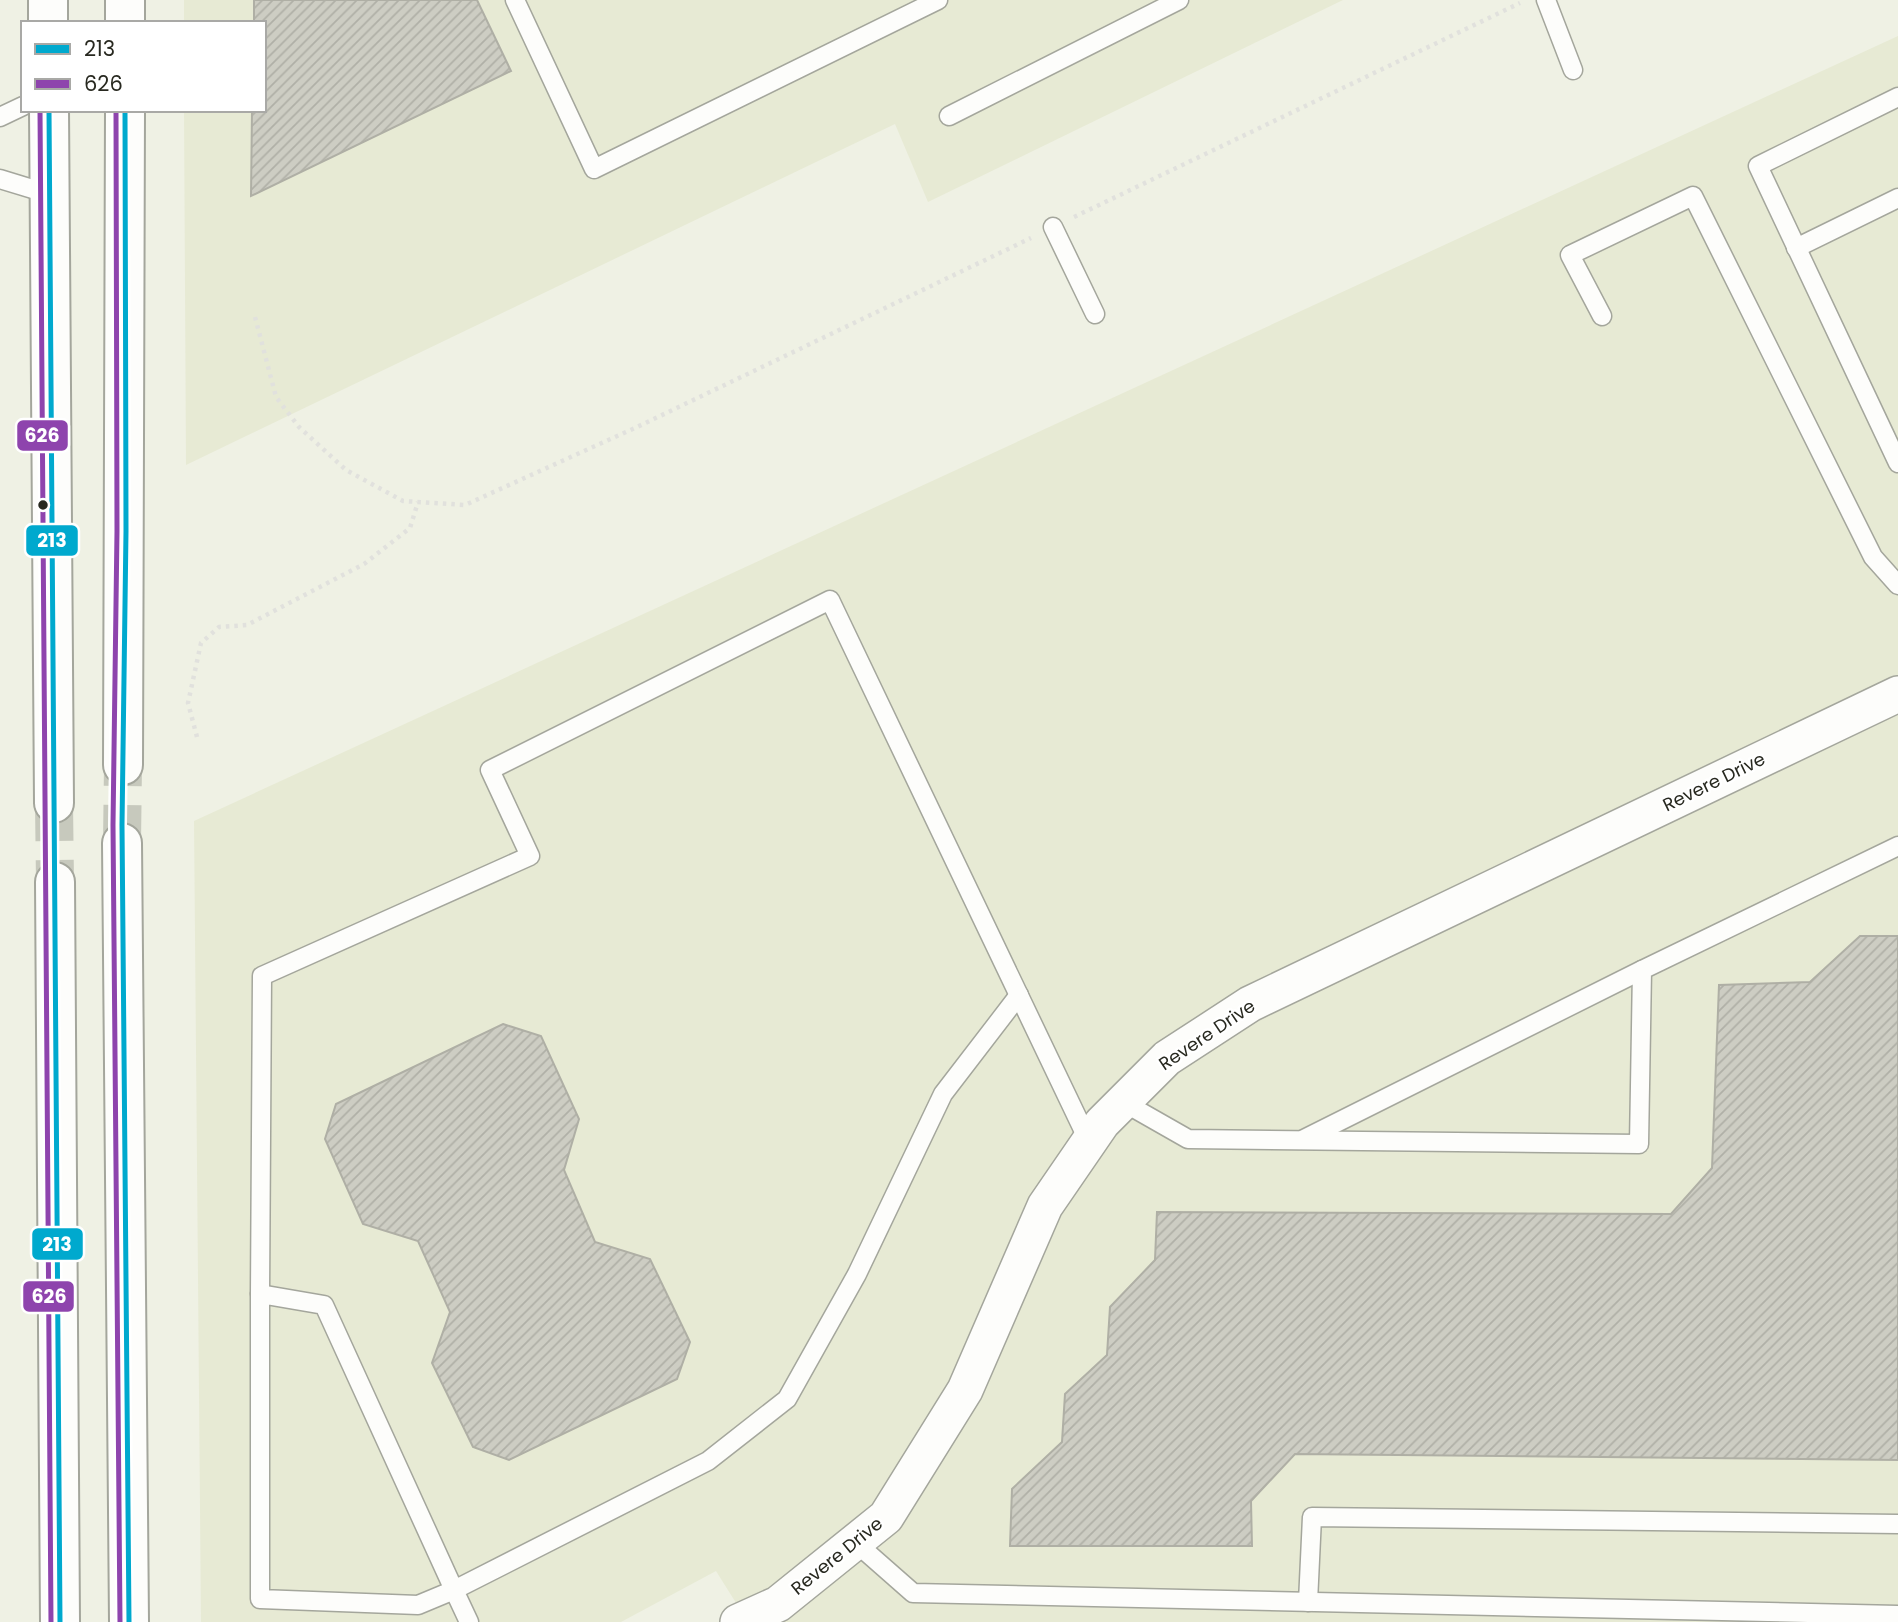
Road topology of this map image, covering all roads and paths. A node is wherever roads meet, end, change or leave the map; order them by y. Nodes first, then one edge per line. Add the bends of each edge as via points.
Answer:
1 (48, 0) edge
2 (125, 0) edge
3 (514, 0) edge
4 (938, 0) edge
5 (1179, 0) edge
6 (1527, 0) edge
7 (1546, 0) edge
8 (48, 21) edge
9 (125, 21) edge
10 (1573, 70) dead end
11 (1898, 97) edge
12 (21, 107) edge
13 (49, 112) edge
14 (125, 112) edge
15 (949, 116) dead end
16 (0, 117) edge
17 (0, 179) edge
18 (49, 194) junction
19 (1898, 198) edge
20 (1053, 227) junction
21 (1796, 248) junction
22 (1094, 314) dead end
23 (1602, 316) dead end
24 (255, 317) dead end
25 (1898, 463) edge
26 (418, 502) junction
27 (1898, 586) edge
28 (1898, 694) edge
29 (197, 737) dead end
30 (123, 765) tunnel mouth
31 (54, 803) tunnel mouth
32 (122, 843) tunnel mouth
33 (1898, 846) edge
34 (55, 882) tunnel mouth
35 (1642, 970) junction
36 (1019, 995) junction
37 (1123, 1101) junction
38 (1301, 1141) junction
39 (1089, 1142) junction
40 (260, 1294) junction
41 (1898, 1524) edge
42 (855, 1542) junction
43 (454, 1590) junction
44 (1308, 1602) junction
45 (1898, 1615) edge
46 (61, 1622) edge
47 (129, 1622) edge
48 (469, 1622) edge
49 (738, 1622) edge

1 - 8 main road
2 - 9 main road
3 - 4 lane via 594,169
5 - 15 lane
6 - 20 path
7 - 10 lane
11 - 21 lane via 1758,166
12 - 16 lane
13 - 18 main road
14 - 30 main road
17 - 18 lane
18 - 31 main road
19 - 21 lane
20 - 22 lane
20 - 26 path via 465,505
21 - 25 lane
23 - 27 lane via 1570,255 1693,196 1873,557
24 - 26 path via 276,397 299,427 346,470 403,500
26 - 29 path via 410,527 364,564 247,625 219,627 201,643 188,703
28 - 37 street, Revere Drive via 1250,1004 1167,1058
32 - 47 main road
33 - 35 lane
34 - 46 main road
35 - 38 lane
35 - 38 lane via 1639,1144
36 - 39 lane
36 - 40 lane via 830,600 489,770 530,856 262,976
36 - 43 lane via 943,1094 857,1274 787,1399 708,1461
37 - 38 lane via 1188,1139
37 - 39 street, Revere Drive
39 - 42 street, Revere Drive via 1045,1206 965,1390 886,1517
40 - 43 lane via 324,1304
40 - 43 lane via 260,1599 418,1605
41 - 44 lane via 1312,1517
42 - 44 lane via 913,1593
42 - 49 street, Revere Drive via 778,1604
43 - 48 lane
44 - 45 lane

